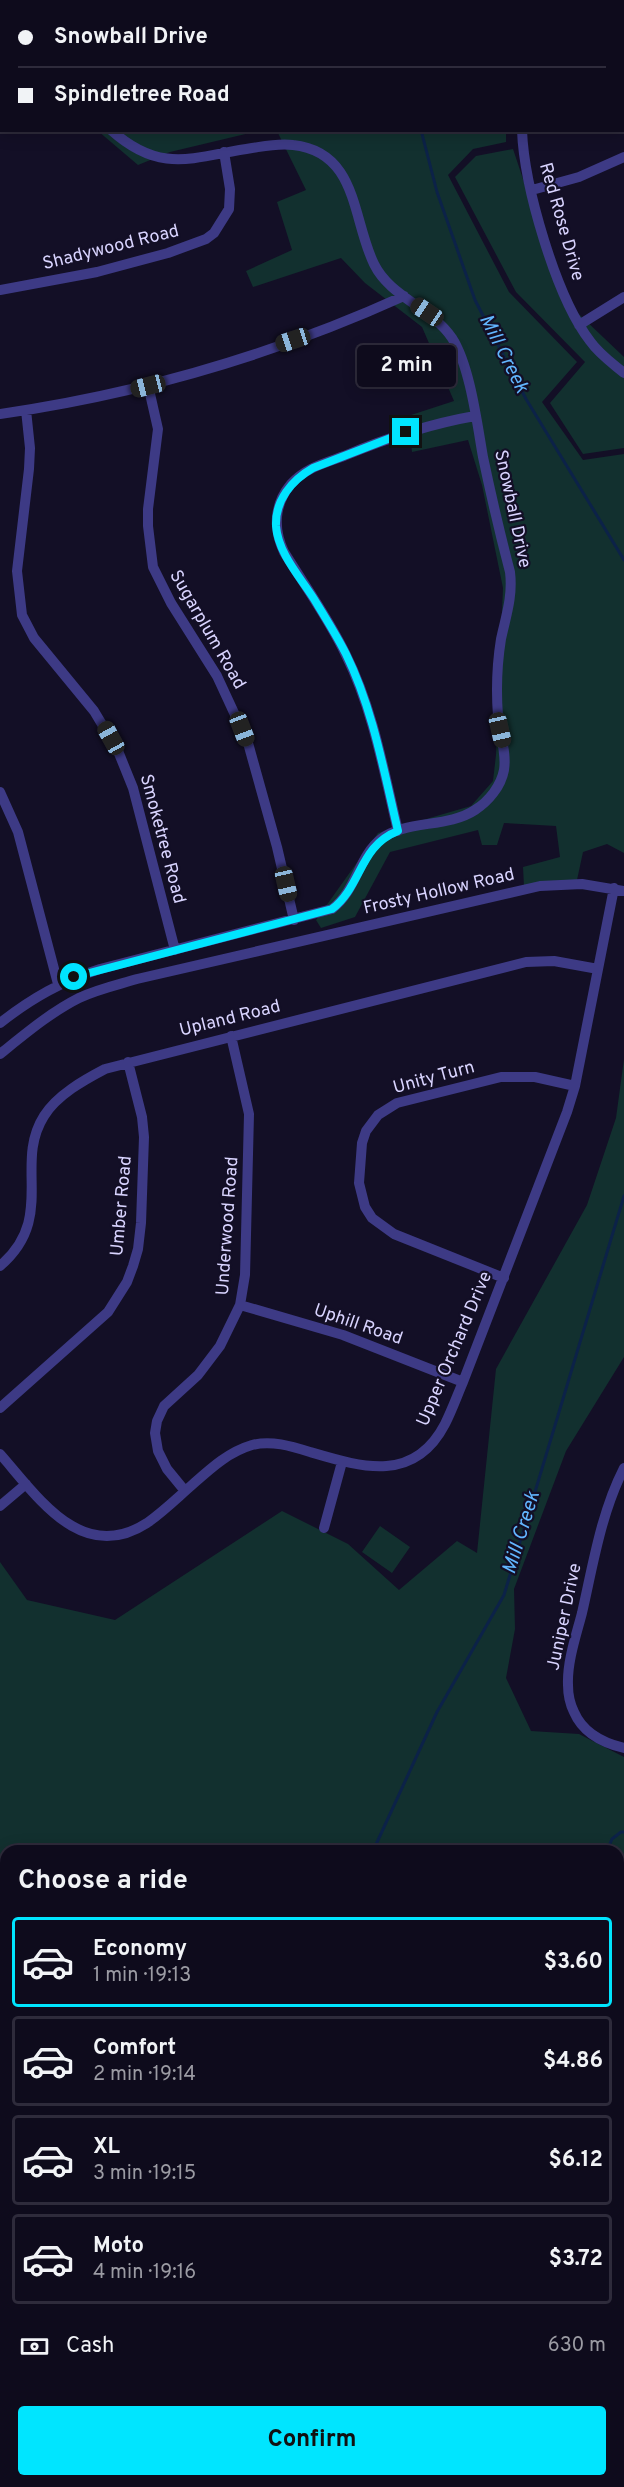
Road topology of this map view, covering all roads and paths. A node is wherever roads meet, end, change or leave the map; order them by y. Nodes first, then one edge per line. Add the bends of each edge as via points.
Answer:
1 (114, 132) edge
2 (522, 132) edge
3 (224, 152) junction
4 (624, 157) edge
5 (532, 190) junction
6 (0, 290) edge
7 (404, 296) junction
8 (624, 297) edge
9 (579, 325) junction
10 (624, 373) edge
11 (148, 386) junction
12 (26, 410) junction
13 (0, 414) edge
14 (476, 416) junction
15 (0, 792) edge
16 (398, 831) junction
17 (619, 890) edge
18 (294, 920) junction
19 (175, 950) junction
20 (598, 969) junction
21 (58, 984) junction
22 (0, 1023) edge
23 (231, 1036) junction
24 (0, 1054) edge
25 (128, 1062) junction
26 (575, 1086) junction
27 (0, 1266) edge
28 (504, 1278) junction
29 (240, 1305) junction
30 (463, 1382) junction
31 (0, 1408) edge
32 (0, 1454) edge
33 (342, 1462) junction
34 (624, 1468) edge
35 (26, 1484) junction
36 (185, 1491) junction
37 (0, 1506) edge
38 (324, 1528) dead end
39 (624, 1748) edge

1 - 3 street, Snowball Drive via 150,156 180,159
2 - 5 street, Red Rose Drive
3 - 6 street, Shadywood Road via 229,209 206,239 97,272
3 - 7 street, Snowball Drive via 295,145 330,160 352,192 375,266
4 - 5 street via 579,177
5 - 9 street, Red Rose Drive via 544,239
7 - 11 street via 316,333
7 - 14 street, Snowball Drive via 436,319 452,339
8 - 9 street
9 - 10 street, Red Rose Drive via 597,350
11 - 12 street
11 - 18 street, Sugarplum Road via 158,429 147,526 153,567 217,676 244,734 256,767
12 - 13 street
12 - 19 street, Smoketree Road via 29,469 16,571 22,615 43,650 94,711 125,766
14 - 16 street, Snowball Drive via 512,588 497,672 504,771 492,795 473,811
14 - 16 street via 411,430 313,468 292,483 277,515 277,534 284,552 346,654 357,680
15 - 21 street via 18,832
16 - 18 street, Snowball Drive via 374,846 342,901 332,909
17 - 20 street, Upper Orchard Drive
17 - 24 street, Frosty Hollow Road via 561,884 520,890 99,990 65,1006
18 - 19 street, Snowball Drive
19 - 21 street, Snowball Drive
20 - 23 street, Upland Road via 554,961 526,962
20 - 26 street, Upper Orchard Drive
21 - 22 street, Snowball Drive
23 - 25 street, Upland Road
23 - 29 street, Underwood Road via 250,1124 245,1275
25 - 27 street, Upland Road via 90,1077 55,1103 42,1119 34,1140 27,1231 14,1253
25 - 31 street, Umber Road via 144,1137 141,1223 133,1266 108,1312
26 - 28 street, Upper Orchard Drive
26 - 28 street, Unity Turn via 511,1076 397,1103 378,1116 366,1131 359,1183 365,1207 379,1225
28 - 30 street, Upper Orchard Drive
29 - 30 street, Uphill Road via 343,1335
29 - 36 street, Underwood Road via 216,1352 164,1406 157,1421 158,1451 166,1469
30 - 33 street, Upper Orchard Drive via 445,1424 420,1454 385,1467
32 - 35 street, Upper Orchard Drive
33 - 36 street, Upper Orchard Drive via 282,1444 253,1445 229,1455
33 - 38 street
34 - 39 street, Juniper Drive via 609,1501 567,1687 573,1712 586,1730 602,1741
35 - 36 street, Upper Orchard Drive via 68,1525 105,1536 125,1533 146,1523
35 - 37 street

